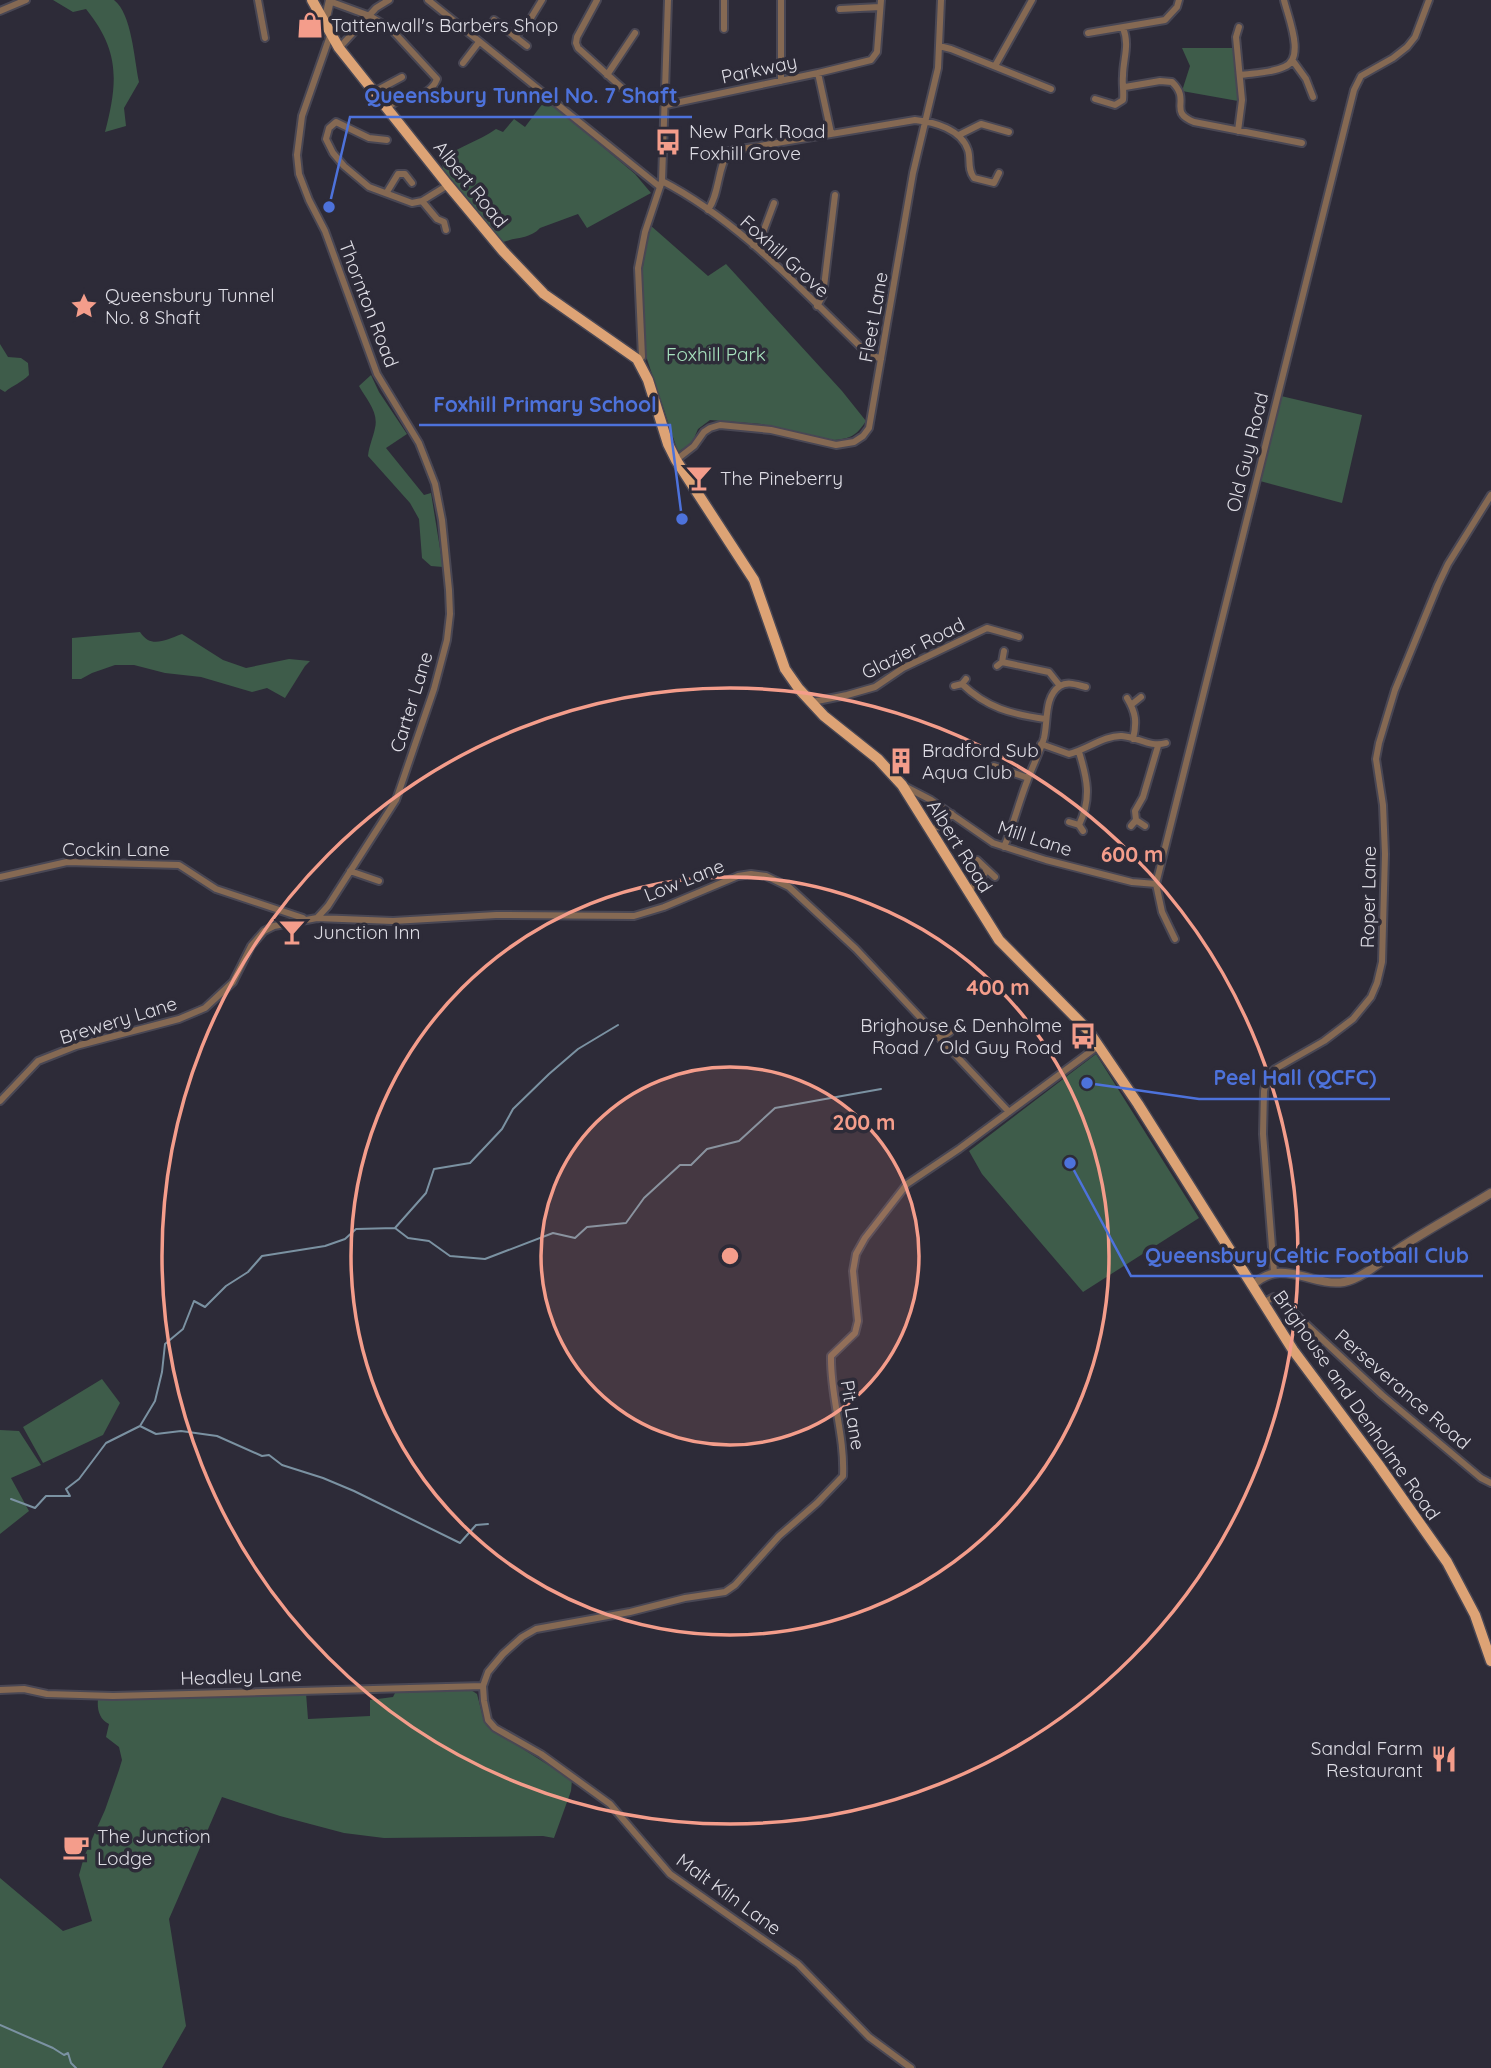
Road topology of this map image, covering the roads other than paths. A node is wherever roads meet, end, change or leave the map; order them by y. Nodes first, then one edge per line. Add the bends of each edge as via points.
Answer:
1 (26, 0) edge
2 (258, 0) edge
3 (312, 0) edge
4 (390, 0) edge
5 (428, 0) edge
6 (542, 0) edge
7 (597, 0) edge
8 (668, 0) edge
9 (724, 0) edge
10 (782, 0) edge
11 (941, 0) edge
12 (1032, 0) edge
13 (1179, 0) edge
14 (1284, 0) edge
15 (1429, 0) edge
16 (329, 1) edge
17 (880, 4) edge
18 (840, 9) dead end
19 (0, 11) edge
20 (370, 16) junction
21 (494, 20) dead end
22 (325, 22) junction
23 (1239, 27) dead end
24 (1123, 28) junction
25 (724, 29) dead end
26 (331, 33) junction
27 (1088, 33) dead end
28 (515, 37) junction
29 (265, 38) dead end
30 (479, 42) junction
31 (639, 45) dead end
32 (527, 46) dead end
33 (939, 46) junction
34 (339, 48) junction
35 (1293, 61) junction
36 (463, 63) dead end
37 (995, 66) junction
38 (818, 73) junction
39 (607, 75) junction
40 (1240, 75) junction
41 (402, 77) dead end
42 (781, 81) junction
43 (1125, 87) junction
44 (1051, 89) dead end
45 (374, 92) junction
46 (1313, 97) dead end
47 (1095, 99) dead end
48 (665, 102) junction
49 (386, 108) junction
50 (927, 121) junction
51 (1238, 131) junction
52 (1009, 132) dead end
53 (831, 133) junction
54 (959, 135) junction
55 (387, 140) dead end
56 (1302, 143) dead end
57 (999, 173) dead end
58 (412, 183) dead end
59 (661, 184) junction
60 (448, 185) junction
61 (387, 192) junction
62 (835, 195) dead end
63 (422, 201) junction
64 (774, 204) dead end
65 (708, 210) junction
66 (446, 230) dead end
67 (752, 245) junction
68 (817, 306) junction
69 (637, 359) junction
70 (881, 359) junction
71 (426, 460) joint
72 (676, 460) junction
73 (1491, 495) edge
74 (1019, 637) dead end
75 (1004, 651) dead end
76 (961, 683) dead end
77 (1060, 686) junction
78 (1076, 693) dead end
79 (1141, 697) dead end
80 (1127, 698) dead end
81 (812, 702) junction
82 (1131, 705) junction
83 (1045, 719) junction
84 (1133, 739) junction
85 (1166, 743) dead end
86 (1041, 744) junction
87 (1158, 746) junction
88 (1079, 752) junction
89 (994, 766) dead end
90 (1028, 778) junction
91 (902, 786) junction
92 (952, 814) junction
93 (1136, 820) junction
94 (1069, 822) dead end
95 (1131, 826) dead end
96 (1145, 826) dead end
97 (930, 831) junction
98 (1004, 847) junction
99 (976, 860) dead end
100 (987, 870) junction
101 (350, 871) junction
102 (0, 877) edge
103 (995, 877) dead end
104 (379, 881) dead end
105 (1156, 884) junction
106 (968, 891) junction
107 (317, 918) junction
108 (305, 919) junction
109 (1175, 939) dead end
110 (950, 1032) dead end
111 (942, 1038) junction
112 (1098, 1046) junction
113 (0, 1101) edge
114 (1138, 1104) joint
115 (1009, 1112) junction
116 (1491, 1192) edge
117 (1274, 1272) junction
118 (1252, 1286) junction
119 (1263, 1303) junction
120 (1491, 1483) edge
121 (1491, 1661) edge
122 (483, 1686) junction
123 (0, 1690) edge
124 (911, 2068) edge

1 - 19 street
2 - 29 street
3 - 22 main road, Albert Road
4 - 20 street
5 - 30 street, Foxhill Grove
6 - 28 street
7 - 39 street, Parkway via 576,43
8 - 48 street
9 - 25 street
10 - 42 street
11 - 33 street, Fleet Lane
12 - 37 street
13 - 24 street via 1166,20
14 - 35 street via 1296,52
15 - 105 street, Old Guy Road via 1407,47 1360,76 1354,90
16 - 20 street
16 - 22 street
17 - 18 street
17 - 38 street, Parkway via 875,57
20 - 34 street
20 - 49 street via 391,29 437,79 419,96 406,96
21 - 28 street
22 - 26 main road, Albert Road
23 - 40 street
24 - 27 street
24 - 43 street via 1127,37
26 - 34 main road, Albert Road
26 - 71 street, Thornton Road via 300,124 299,174 377,374
28 - 32 street
30 - 36 street
30 - 59 street, Foxhill Grove
31 - 39 street via 633,37
33 - 37 street
33 - 50 street, Fleet Lane
34 - 45 main road, Albert Road
35 - 40 street
35 - 46 street
37 - 44 street
38 - 42 street, Parkway
38 - 53 street
39 - 48 street, Parkway via 631,96
40 - 51 street
41 - 45 street
42 - 48 street, Parkway
43 - 47 street via 1123,100 1115,105
43 - 51 street via 1172,82 1180,89 1183,117
45 - 49 main road, Albert Road
48 - 59 street
49 - 60 main road, Albert Road
50 - 53 street
50 - 54 street
50 - 70 street, Fleet Lane via 913,173
51 - 56 street
52 - 54 street via 981,124
53 - 65 street via 729,151
54 - 57 street via 968,149 974,178 994,186
55 - 61 street via 369,138 336,120 326,139 344,166 369,187
58 - 61 street via 405,174 398,174
59 - 65 street, Foxhill Grove
59 - 69 street via 640,256 642,356
60 - 63 street
60 - 69 main road, Albert Road via 544,294
61 - 63 street via 412,203
62 - 68 street via 823,295
63 - 66 street via 444,222
64 - 67 street via 762,235
65 - 67 street, Foxhill Grove
67 - 68 street, Foxhill Grove
68 - 70 street, Foxhill Grove via 867,353
69 - 72 main road, Albert Road
70 - 72 street, Fleet Lane via 869,428 854,442 836,445 771,430 720,425 704,432
71 - 101 street, Carter Lane via 443,534 450,614 447,639 396,800
72 - 81 main road, Albert Road via 754,580 785,669
73 - 117 street, Roper Lane via 1448,564 1395,690 1379,743 1376,759 1385,854 1382,962 1377,984 1353,1019 1267,1077 1263,1134
74 - 81 street, Glazier Road via 987,628 903,668 875,687
75 - 77 street via 999,664 1049,672
76 - 83 street via 993,707
77 - 78 street via 1083,686
77 - 83 street
79 - 82 street
80 - 82 street
81 - 91 main road, Albert Road
82 - 84 street via 1137,723
83 - 86 street
84 - 87 street
84 - 88 street via 1114,737
85 - 87 street
86 - 88 street via 1069,754
86 - 90 street
87 - 93 street via 1135,811
88 - 94 street via 1087,781 1086,812 1081,828
89 - 90 street
90 - 98 street
91 - 92 street, Mill Lane
91 - 97 main road, Albert Road
92 - 97 street
92 - 98 street, Mill Lane
93 - 95 street
93 - 96 street
97 - 106 main road, Albert Road
98 - 105 street, Mill Lane via 1132,882
99 - 100 street
100 - 103 street
100 - 106 street
101 - 104 street
101 - 107 street, Carter Lane
102 - 108 street, Cockin Lane via 67,862 179,865 216,889
105 - 109 street, Old Guy Road
106 - 112 main road, Albert Road via 999,940 1086,1028
107 - 108 street
107 - 111 street, Low Lane via 393,922 496,915 634,916 738,876 766,876 789,887 817,912
108 - 113 street, Brewery Lane via 274,926 259,935 233,982 205,1008 38,1061
110 - 111 street
111 - 115 street, Low Lane
112 - 114 main road, Albert Road
112 - 115 street, Pit Lane
114 - 118 main road, Brighouse and Denholme Road
115 - 122 street, Pit Lane via 907,1184 856,1254 853,1271 858,1321 855,1333 831,1356 844,1476 724,1592 536,1629 503,1654
116 - 117 street via 1355,1278 1339,1282
117 - 118 street
118 - 119 main road, Brighouse and Denholme Road
119 - 120 street, Perseverance Road via 1279,1299 1381,1395
119 - 121 main road, Brighouse and Denholme Road via 1447,1562 1475,1615
122 - 123 street, Headley Lane via 113,1696
122 - 124 street, Malt Kiln Lane via 488,1720 495,1728 541,1754 610,1804 670,1874 798,1964 869,2037

